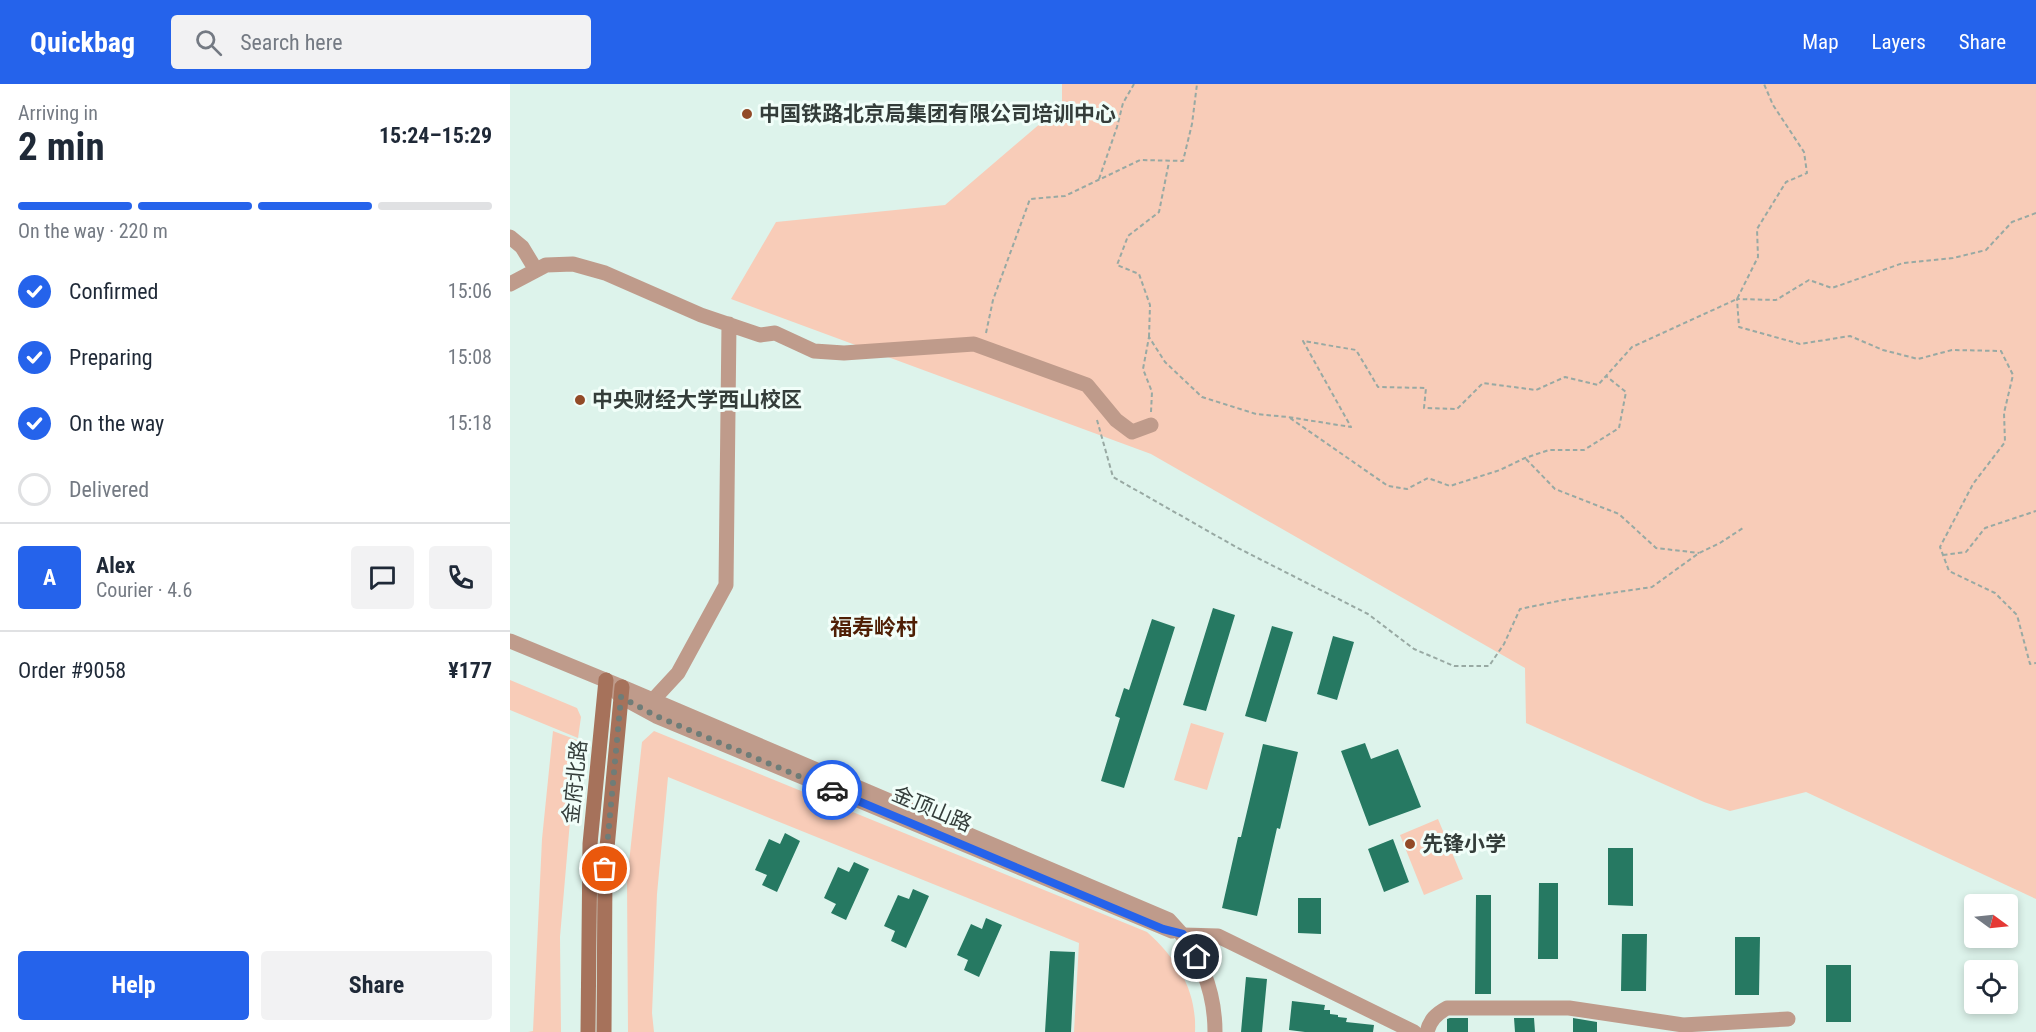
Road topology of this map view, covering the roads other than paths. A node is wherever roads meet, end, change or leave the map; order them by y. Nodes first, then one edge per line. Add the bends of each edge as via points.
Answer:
1 (510, 237) edge
2 (536, 270) junction
3 (510, 284) edge
4 (729, 324) junction
5 (1151, 425) road end
6 (510, 641) edge
7 (606, 680) junction
8 (622, 692) junction
9 (653, 700) junction
10 (1183, 934) junction
11 (1788, 1019) dead end
12 (1682, 1029) edge
13 (588, 1032) edge
14 (604, 1032) edge
15 (1215, 1032) edge
16 (1414, 1032) edge
17 (1427, 1032) edge

1 - 2 street via 522,247
2 - 3 street
2 - 4 street via 546,265 573,264 605,273
4 - 5 street via 760,335 775,333 814,351 844,353 974,344 1087,385 1116,420 1132,432
4 - 9 street via 726,585 678,673
6 - 7 street, 金顶山路
7 - 8 street, 金顶山路
7 - 13 main road, 金府北路 via 590,844
8 - 9 street, 金顶山路
8 - 10 street, 金顶山路 via 656,716 1163,929
8 - 14 main road, 金府北路 via 605,869
9 - 10 street, 金顶山路 via 1169,920
10 - 15 street, 金顶山路 via 1204,974
10 - 16 street via 1218,936
11 - 12 street
12 - 17 street via 1569,1008 1447,1008 1436,1014

